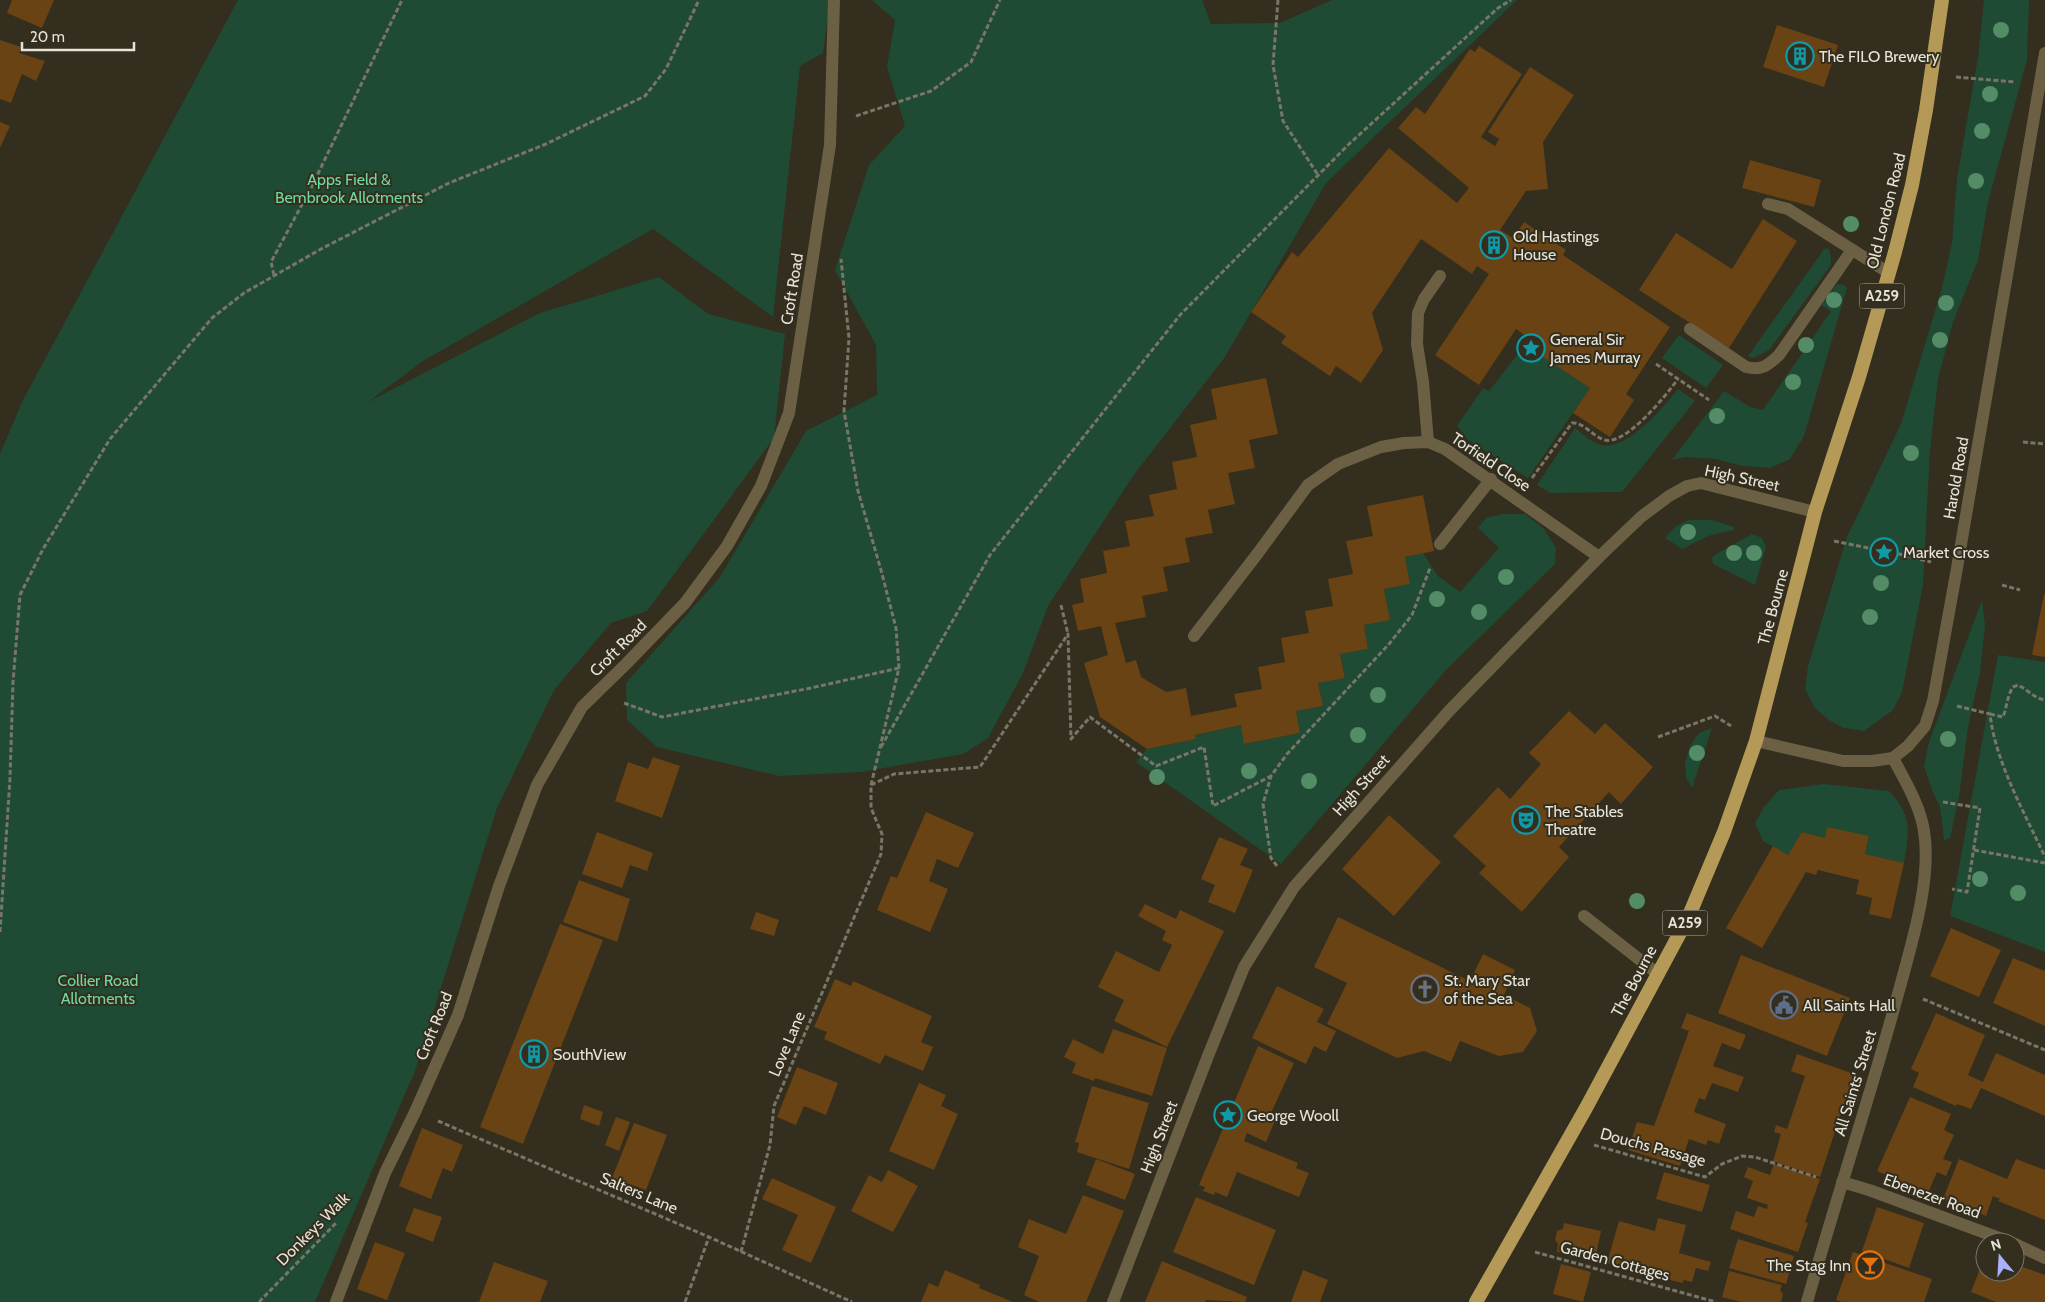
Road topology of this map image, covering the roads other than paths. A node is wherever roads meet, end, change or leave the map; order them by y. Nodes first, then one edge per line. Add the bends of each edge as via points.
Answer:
1 (834, 0) edge
2 (1942, 0) edge
3 (2045, 53) edge
4 (1768, 204) dead end
5 (1852, 250) junction
6 (1888, 274) junction
7 (1440, 276) dead end
8 (1690, 329) dead end
9 (1428, 442) junction
10 (1491, 479) junction
11 (1816, 512) junction
12 (1440, 544) road end
13 (1599, 557) junction
14 (1194, 636) dead end
15 (1756, 741) junction
16 (1893, 758) junction
17 (1584, 916) dead end
18 (1658, 974) junction
19 (1841, 1184) junction
20 (1983, 1232) edge
21 (2025, 1249) edge
22 (2045, 1258) edge
23 (336, 1302) edge
24 (1113, 1302) edge
25 (1476, 1302) edge
26 (1807, 1302) edge

1 - 23 street, Croft Road via 830,146 789,413 761,486 727,546 685,603 582,706 537,785 499,886 458,1015 385,1173
2 - 6 highway, Old London Road / A259 via 1912,185
3 - 16 street, Harold Road via 1930,709 1924,726
4 - 5 street via 1788,209
5 - 6 street
5 - 8 street via 1779,355 1765,368 1755,370 1746,367
6 - 11 highway, Old London Road / A259
7 - 9 street via 1418,313 1417,344
9 - 10 street, Torfield Close via 1445,448
9 - 14 street, Torfield Close via 1381,447 1338,464 1308,485
10 - 12 street
10 - 13 street, Torfield Close
11 - 13 street, High Street via 1701,483 1669,496 1641,517
11 - 15 highway, The Bourne / A259
13 - 24 street, High Street via 1449,711 1294,887 1244,967
15 - 16 street via 1842,761
15 - 18 highway, The Bourne / A259 via 1724,832 1688,918
16 - 19 street, All Saints' Street via 1914,800 1924,830 1925,876 1908,955 1876,1073
17 - 18 street
18 - 25 highway, The Bourne / A259
19 - 20 street, Ebenezer Road via 1869,1190
19 - 26 street, All Saints' Street
21 - 22 street

